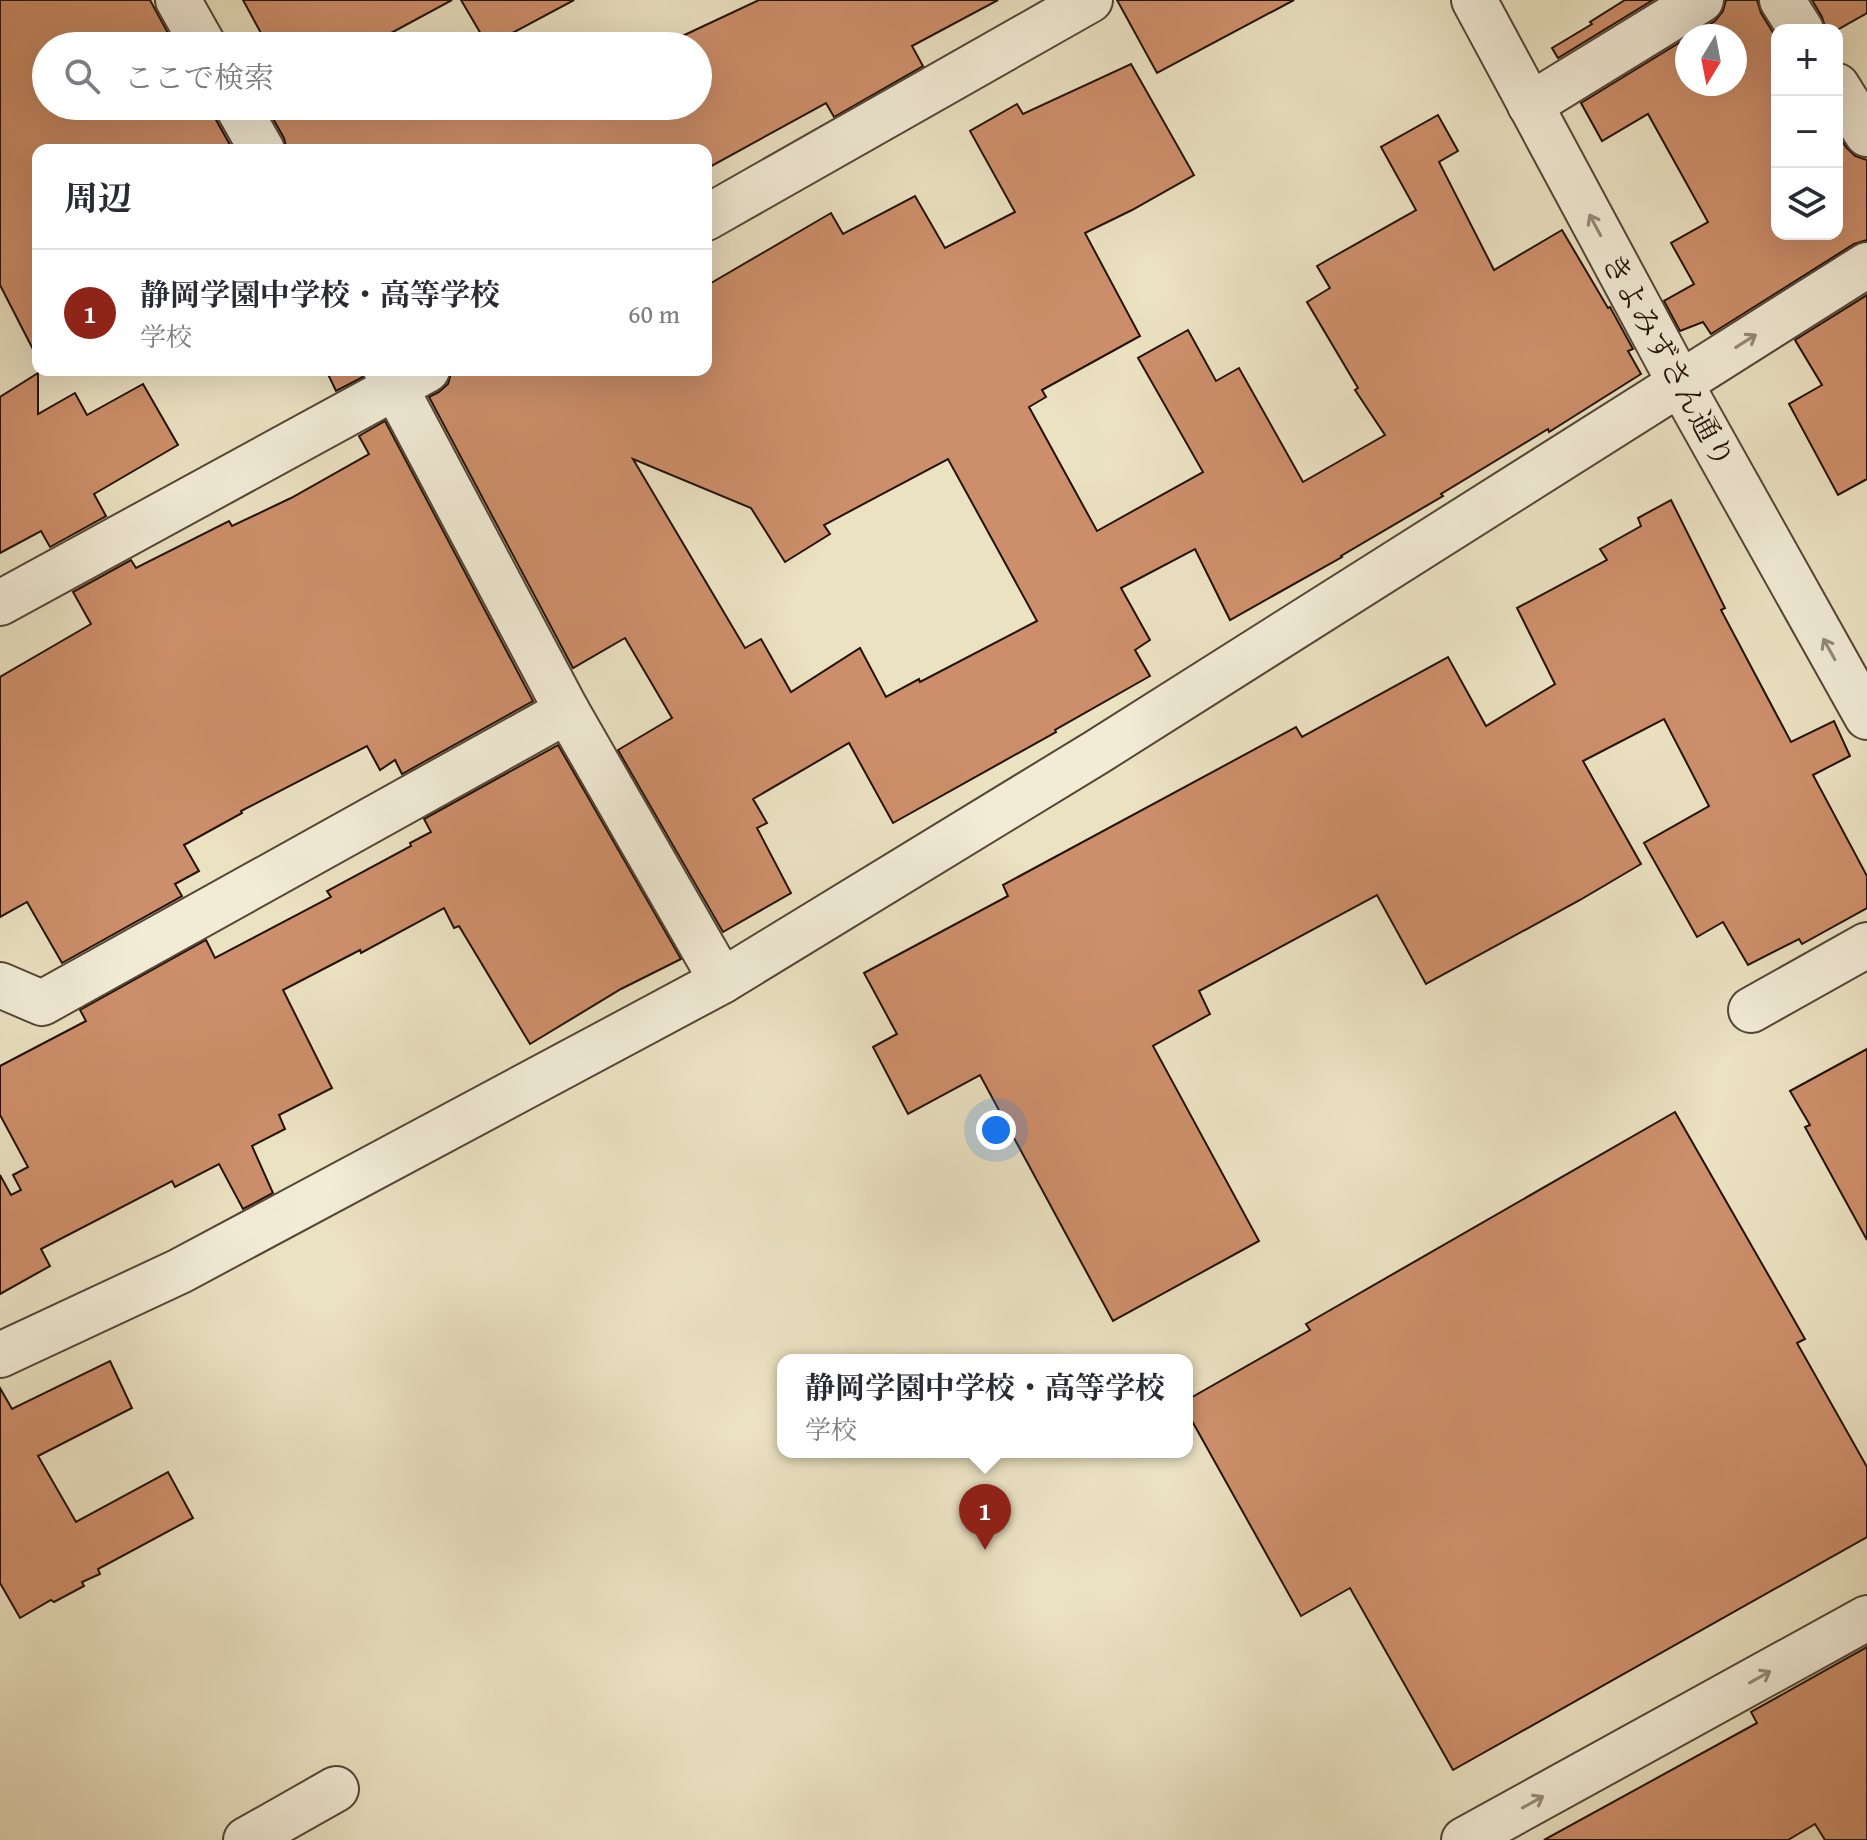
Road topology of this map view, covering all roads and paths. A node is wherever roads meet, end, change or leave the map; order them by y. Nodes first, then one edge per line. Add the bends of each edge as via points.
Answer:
1 (178, 0) edge
2 (1090, 0) edge
3 (1474, 0) edge
4 (1701, 0) edge
5 (1782, 0) edge
6 (1797, 24) edge
7 (196, 32) edge
8 (1843, 96) edge
9 (1530, 105) junction
10 (245, 120) edge
11 (1867, 134) edge
12 (259, 144) edge
13 (712, 215) edge
14 (1867, 265) edge
15 (403, 376) edge
16 (1680, 383) junction
17 (0, 603) edge
18 (567, 711) junction
19 (1867, 717) edge
20 (1867, 945) edge
21 (722, 981) junction
22 (0, 985) edge
23 (1751, 1010) dead end
24 (0, 1355) edge
25 (1867, 1618) edge
26 (336, 1789) dead end
27 (246, 1840) edge
28 (1464, 1840) edge

1 - 7 street
2 - 13 street
3 - 9 street, きよみずさん通り
4 - 9 street
5 - 6 street
8 - 11 street
16 -> 9 street, きよみずさん通り
10 - 12 street
16 -> 14 street
15 - 17 street
15 - 18 street
19 -> 16 street, きよみずさん通り
16 - 21 street via 1097,752
18 - 21 street
18 - 22 street via 42,1003
20 - 23 street
21 - 24 street via 180,1271
28 -> 25 street
26 - 27 street

